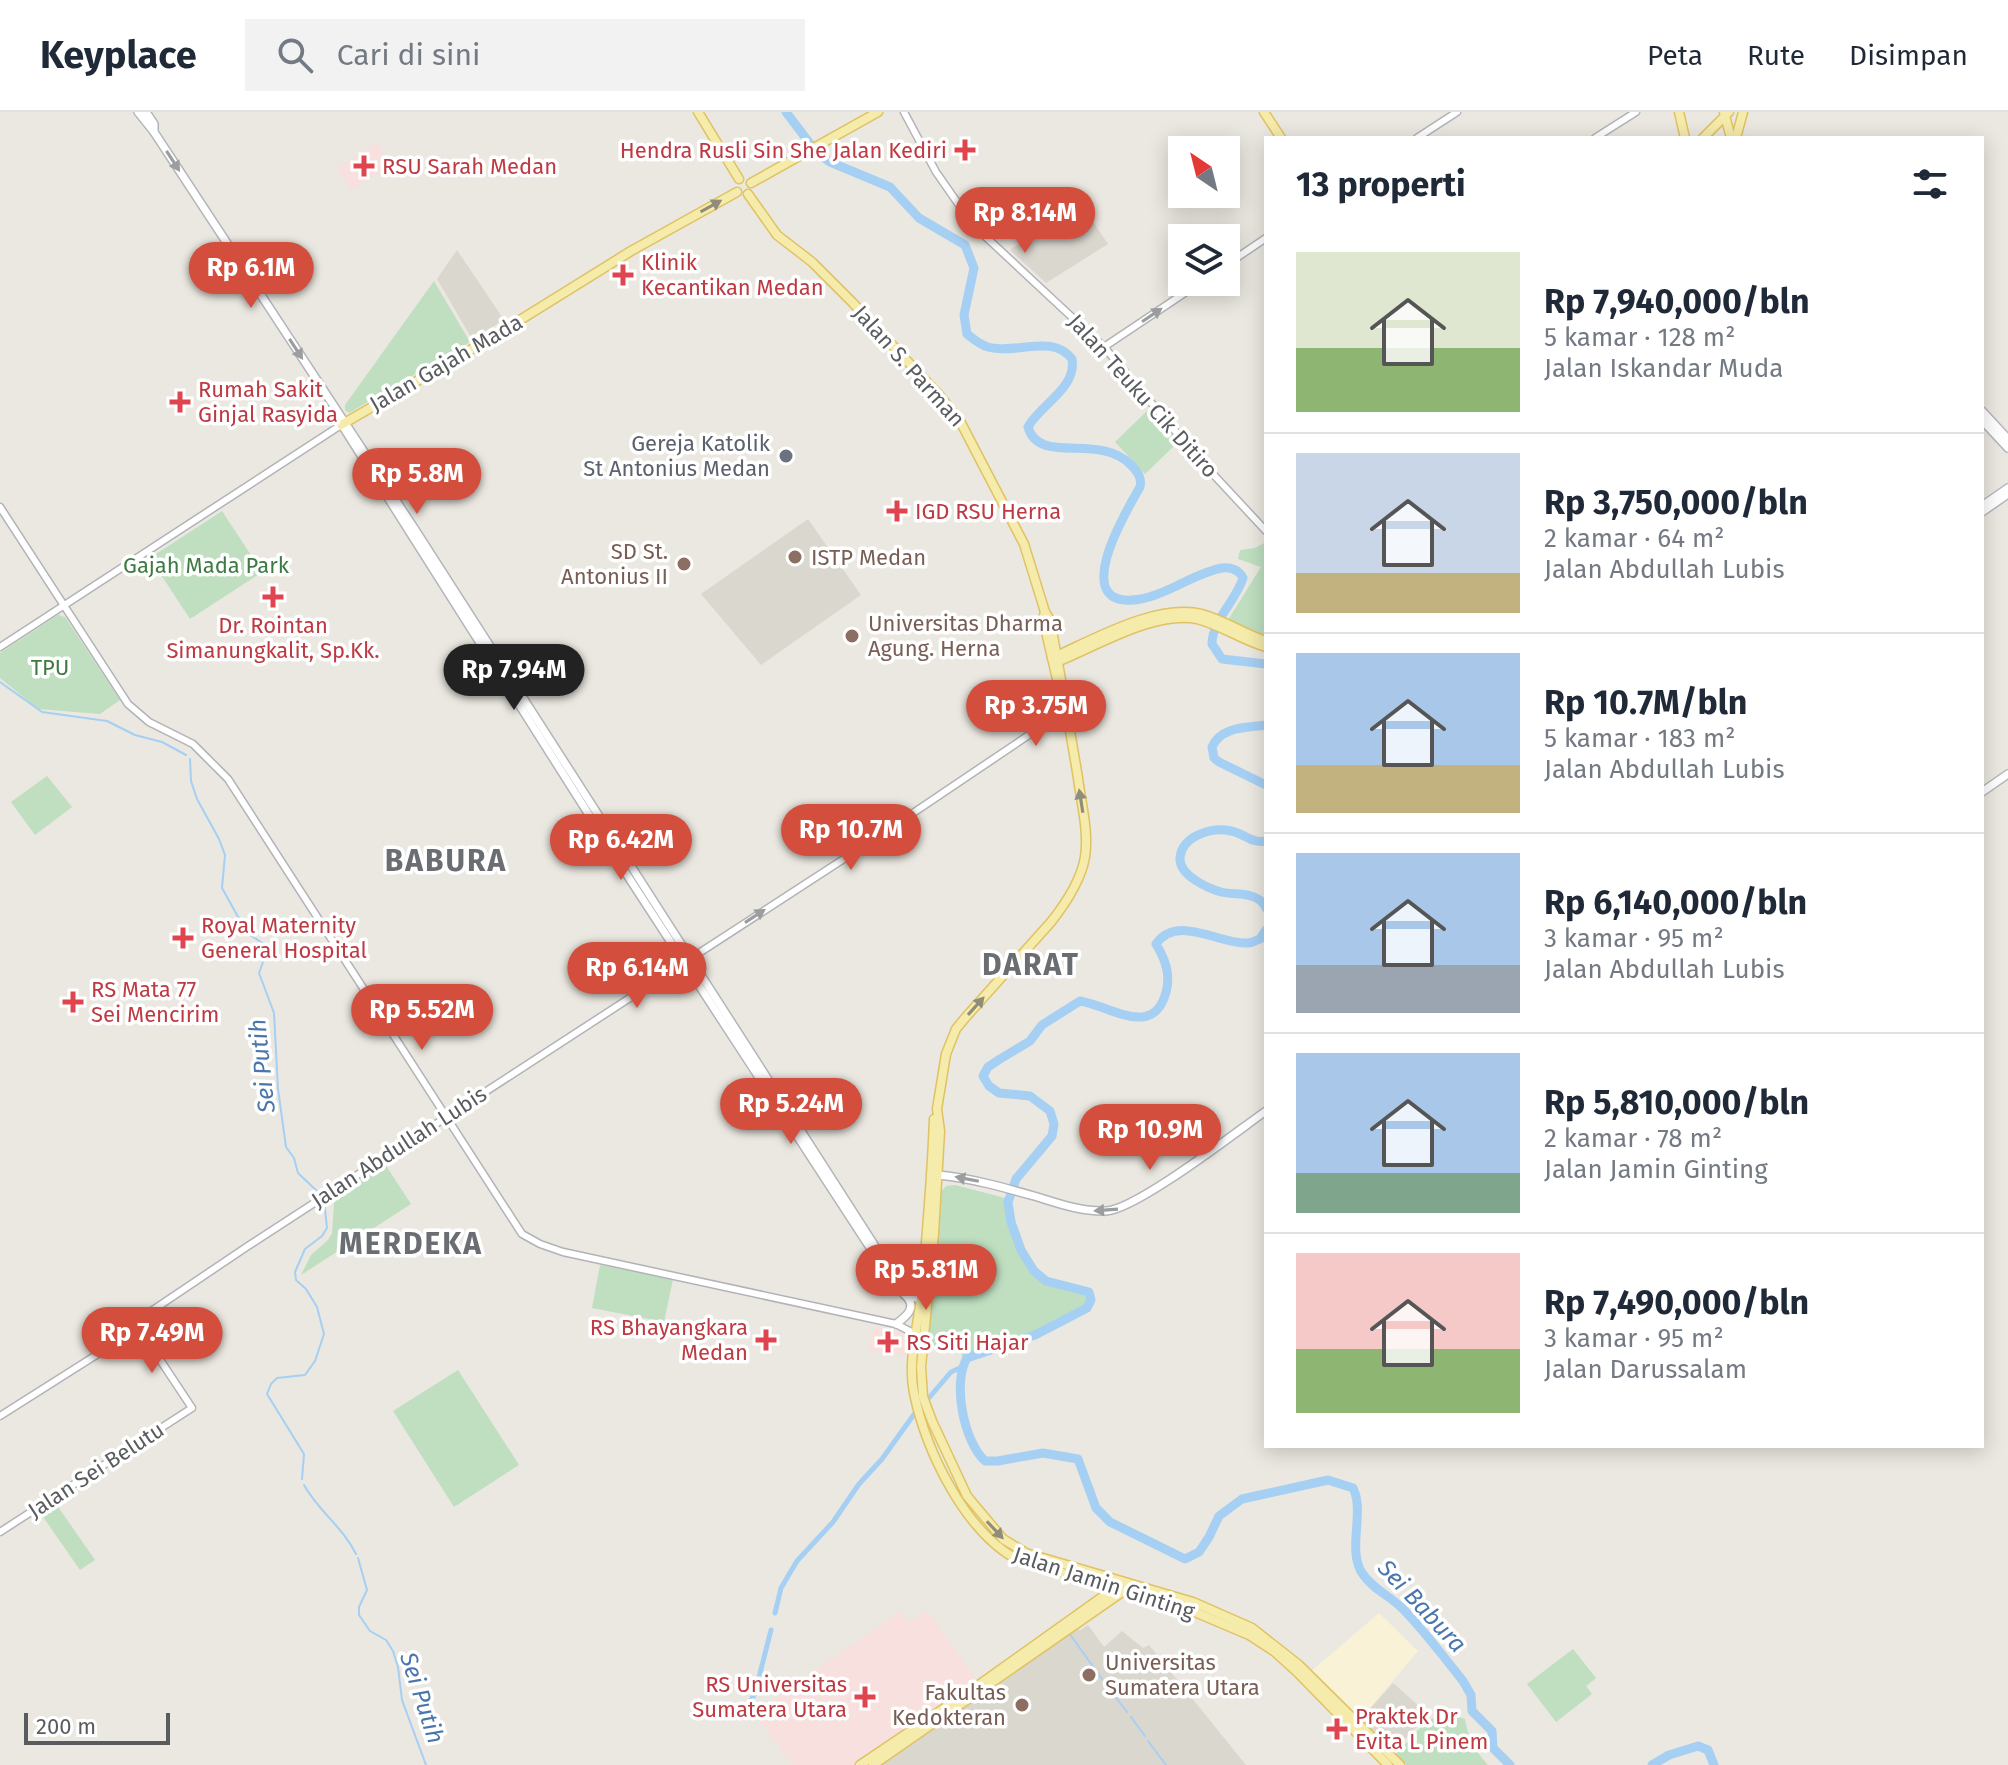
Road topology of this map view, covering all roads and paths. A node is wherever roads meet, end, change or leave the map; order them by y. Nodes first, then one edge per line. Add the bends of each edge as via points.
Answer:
1 (138, 112) edge
2 (146, 112) edge
3 (698, 112) edge
4 (878, 112) edge
5 (904, 112) edge
6 (1264, 112) edge
7 (1457, 112) edge
8 (1636, 112) edge
9 (1679, 112) edge
10 (1743, 112) edge
11 (1726, 113) edge
12 (154, 132) junction
13 (1280, 136) edge
14 (1420, 136) edge
15 (1598, 136) edge
16 (1685, 136) edge
17 (1705, 136) edge
18 (1732, 136) edge
19 (1734, 136) edge
20 (739, 179) junction
21 (751, 183) junction
22 (737, 192) junction
23 (748, 194) junction
24 (1264, 239) edge
25 (1240, 256) edge
26 (1180, 296) edge
27 (1104, 347) junction
28 (1984, 413) edge
29 (1984, 422) edge
30 (343, 423) junction
31 (2008, 439) edge
32 (2008, 448) edge
33 (2008, 488) edge
34 (2008, 494) edge
35 (1984, 505) edge
36 (0, 507) edge
37 (1984, 511) edge
38 (1264, 529) edge
39 (64, 605) junction
40 (1208, 620) junction
41 (1264, 643) edge
42 (0, 647) edge
43 (1057, 662) junction
44 (1066, 710) junction
45 (2008, 774) edge
46 (1984, 791) edge
47 (687, 960) junction
48 (936, 1112) junction
49 (1264, 1112) edge
50 (445, 1117) junction
51 (938, 1175) junction
52 (830, 1183) junction
53 (905, 1295) junction
54 (924, 1299) junction
55 (896, 1324) junction
56 (137, 1325) junction
57 (917, 1335) junction
58 (0, 1416) edge
59 (941, 1456) junction
60 (0, 1532) edge
61 (1093, 1581) junction
62 (1124, 1586) junction
63 (1139, 1595) junction
64 (1098, 1600) junction
65 (1108, 1602) junction
66 (860, 1765) edge
67 (873, 1765) edge
68 (1388, 1765) edge
69 (1400, 1765) edge

1 - 12 main road
2 - 12 main road
3 - 20 main road
4 - 21 main road
5 - 27 street, Jalan Teuku Cik Ditiro via 973,225
6 - 13 main road
7 - 14 street
8 - 15 street
9 - 16 main road
10 - 19 main road
11 - 17 main road
11 - 18 main road
12 -> 30 main road
20 - 21 main road
20 - 22 main road
21 - 23 main road
22 - 23 main road
30 -> 22 main road, Jalan Gajah Mada
23 - 43 main road, Jalan S. Parman via 777,235 825,275 940,396 968,434 1024,544 1049,617
24 - 25 street
27 -> 26 street
27 - 38 street, Jalan Teuku Cik Ditiro
28 - 31 main road
29 - 32 main road
30 - 39 street, Jalan Gajah Mada
30 - 47 main road
33 - 35 main road
34 - 37 main road
36 - 39 street
39 - 42 street, Jalan Gajah Mada
39 - 50 street via 128,704 149,722 193,744 228,779
40 - 41 main road
40 - 43 main road via 1163,621
40 - 43 main road via 1190,612 1169,613 1113,631
43 - 44 main road, Jalan S. Parman
47 -> 44 street, Jalan Abdullah Lubis
48 -> 44 main road, Jalan S. Parman via 956,1029 1065,904 1083,864 1085,829
45 - 46 main road
47 - 50 street, Jalan Abdullah Lubis
47 - 52 main road
48 - 51 main road
48 - 54 main road
49 -> 51 main road via 1122,1208 1091,1211
50 - 55 street via 517,1228 540,1244
50 - 56 street, Jalan Abdullah Lubis
51 - 54 main road
52 - 53 main road
52 - 54 main road via 896,1279
53 - 54 main road
53 - 55 main road via 911,1308
54 - 55 street
54 - 57 main road, Jalan Jamin Ginting
54 - 59 main road, Jalan Jamin Ginting via 921,1383
55 - 57 street
56 - 58 street, Jalan Abdullah Lubis
56 - 60 street, Jalan Sei Belutu via 192,1408
57 - 59 main road, Jalan Jamin Ginting via 914,1392
59 - 61 main road, Jalan Jamin Ginting via 959,1501 996,1547 1018,1560
59 -> 62 main road, Jalan Jamin Ginting via 1003,1539 1026,1553
61 - 62 main road, Jalan Jamin Ginting
61 - 64 main road
62 - 63 main road, Jalan Jamin Ginting
62 - 64 main road
62 - 65 main road
62 - 69 main road, Jalan Jamin Ginting via 1210,1609 1260,1633
63 - 65 main road
63 - 68 main road, Jalan Jamin Ginting via 1208,1616 1275,1652
64 - 66 main road
65 - 67 main road

